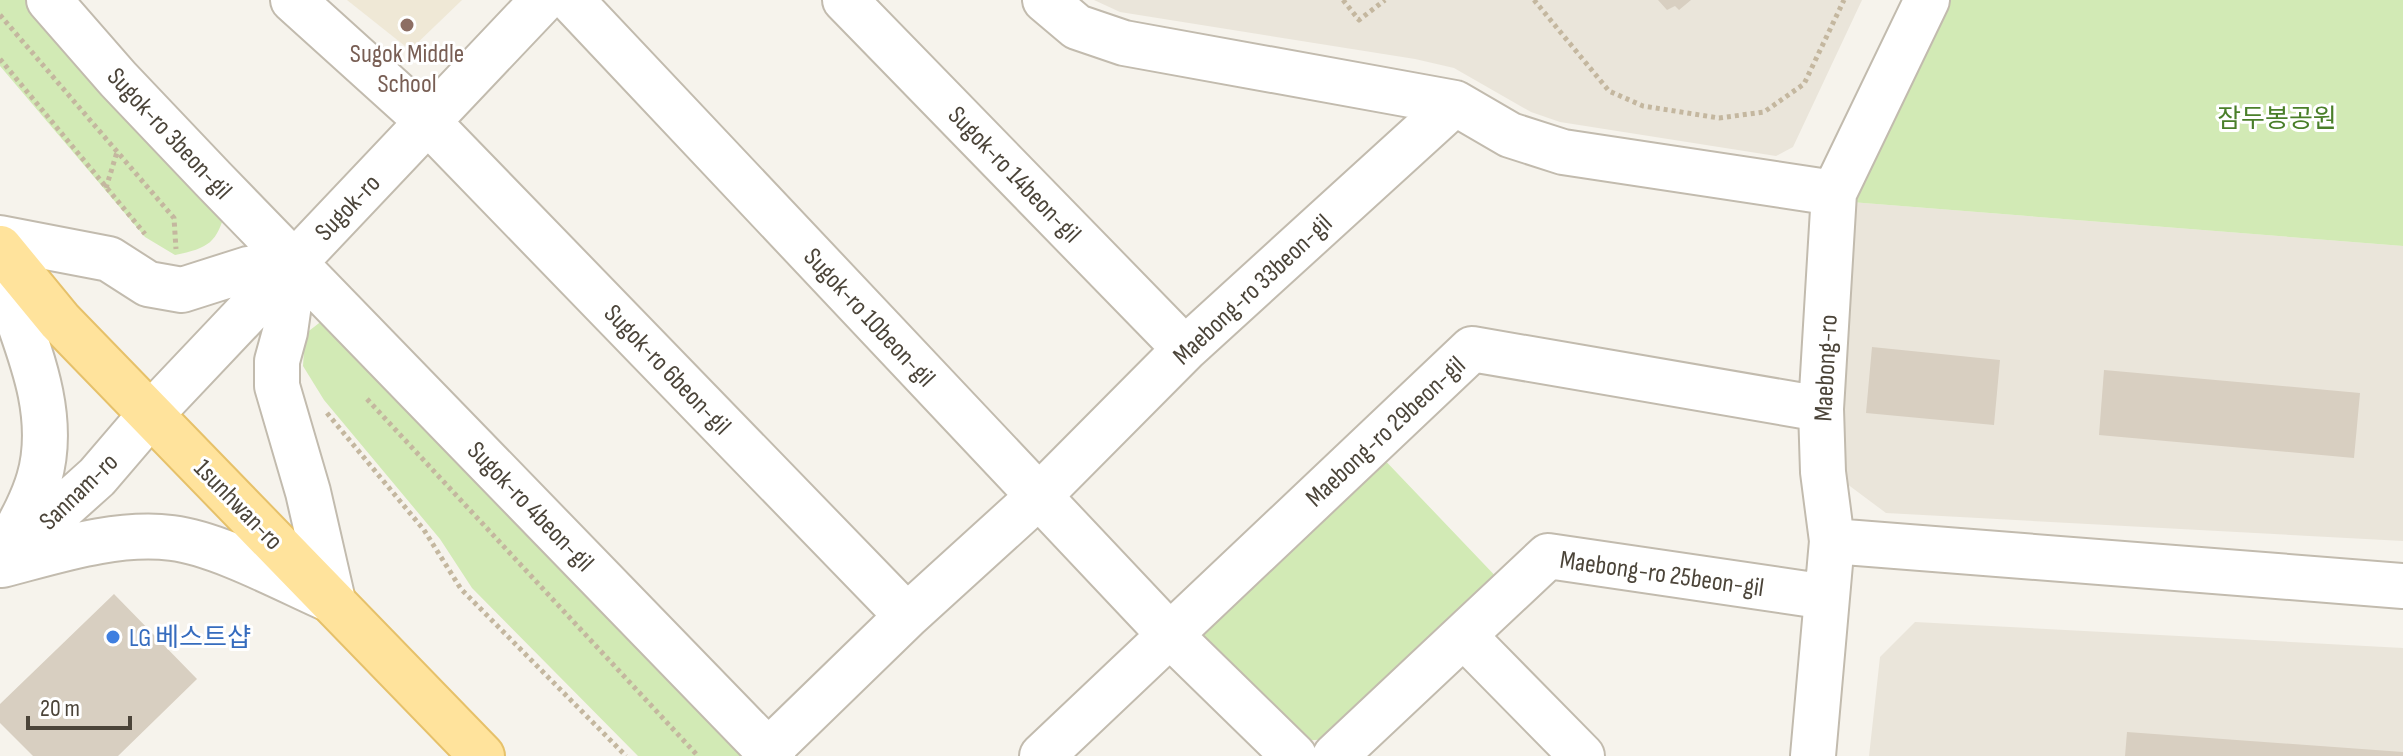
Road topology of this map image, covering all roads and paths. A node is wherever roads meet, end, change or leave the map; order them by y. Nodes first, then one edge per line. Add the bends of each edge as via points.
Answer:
1 (49, 0) edge
2 (293, 0) edge
3 (543, 0) edge
4 (571, 0) edge
5 (845, 0) edge
6 (1045, 0) edge
7 (1343, 0) edge
8 (1385, 0) edge
9 (1534, 0) edge
10 (1844, 0) edge
11 (1927, 0) edge
12 (0, 15) edge
13 (0, 59) edge
14 (1455, 103) junction
15 (428, 122) junction
16 (117, 151) junction
17 (106, 188) junction
18 (1834, 193) junction
19 (0, 238) edge
20 (154, 244) dead end
21 (0, 248) edge
22 (177, 255) dead end
23 (295, 262) junction
24 (0, 268) edge
25 (1185, 349) junction
26 (360, 392) dead end
27 (1821, 409) junction
28 (324, 410) dead end
29 (151, 414) junction
30 (1039, 496) junction
31 (1832, 541) junction
32 (0, 563) edge
33 (2403, 586) edge
34 (1827, 597) junction
35 (333, 601) junction
36 (907, 616) junction
37 (1169, 634) junction
38 (1464, 636) junction
39 (771, 753) edge
40 (482, 756) edge
41 (626, 756) edge
42 (698, 756) edge
43 (1042, 756) edge
44 (1294, 756) edge
45 (1335, 756) edge
46 (1582, 756) edge
47 (1813, 756) edge

1 - 23 street, Sugok-ro 3beon-gil
2 - 15 street, Sugok-ro 6beon-gil
3 - 15 street, Sugok-ro
4 - 30 street, Sugok-ro 10beon-gil
5 - 25 street, Sugok-ro 14beon-gil
6 - 14 street via 1077,27 1124,43
7 - 8 path via 1359,20
9 - 10 path via 1609,91 1643,106 1719,118 1764,112 1804,84
11 - 18 street, Maebong-ro
12 - 16 path
13 - 17 path
14 - 18 street via 1510,135 1563,152
14 - 25 street, Maebong-ro 33beon-gil
15 - 23 street, Sugok-ro
15 - 36 street, Sugok-ro 6beon-gil
16 - 17 path
16 - 22 path via 174,218
17 - 20 path
18 - 27 street, Maebong-ro
19 - 23 street via 109,259 148,284 182,290 248,269
21 - 29 main road, 1sunhwan-ro via 60,321
23 - 29 street, Sugok-ro
23 - 35 street via 277,386
23 - 39 street, Sugok-ro 4beon-gil
24 - 32 street via 35,369 43,409 40,478
25 - 30 street, Maebong-ro 33beon-gil
26 - 42 path
27 - 31 street, Maebong-ro
27 - 37 street, Maebong-ro 29beon-gil via 1472,349
28 - 41 path via 424,530 461,589
29 - 32 street, Sannam-ro via 97,477
29 - 35 main road, 1sunhwan-ro
30 - 36 street, Maebong-ro 33beon-gil
30 - 37 street, Sugok-ro 10beon-gil
31 - 33 street
31 - 34 street, Maebong-ro
32 - 35 street via 104,542 174,538 208,546
34 - 38 street, Maebong-ro 25beon-gil via 1548,556
34 - 47 street, Maebong-ro
35 - 40 main road, 1sunhwan-ro
36 - 39 street, Maebong-ro 33beon-gil
37 - 43 street, Maebong-ro 29beon-gil
37 - 44 street, Sugok-ro 10beon-gil
38 - 45 street, Maebong-ro 25beon-gil
38 - 46 street

